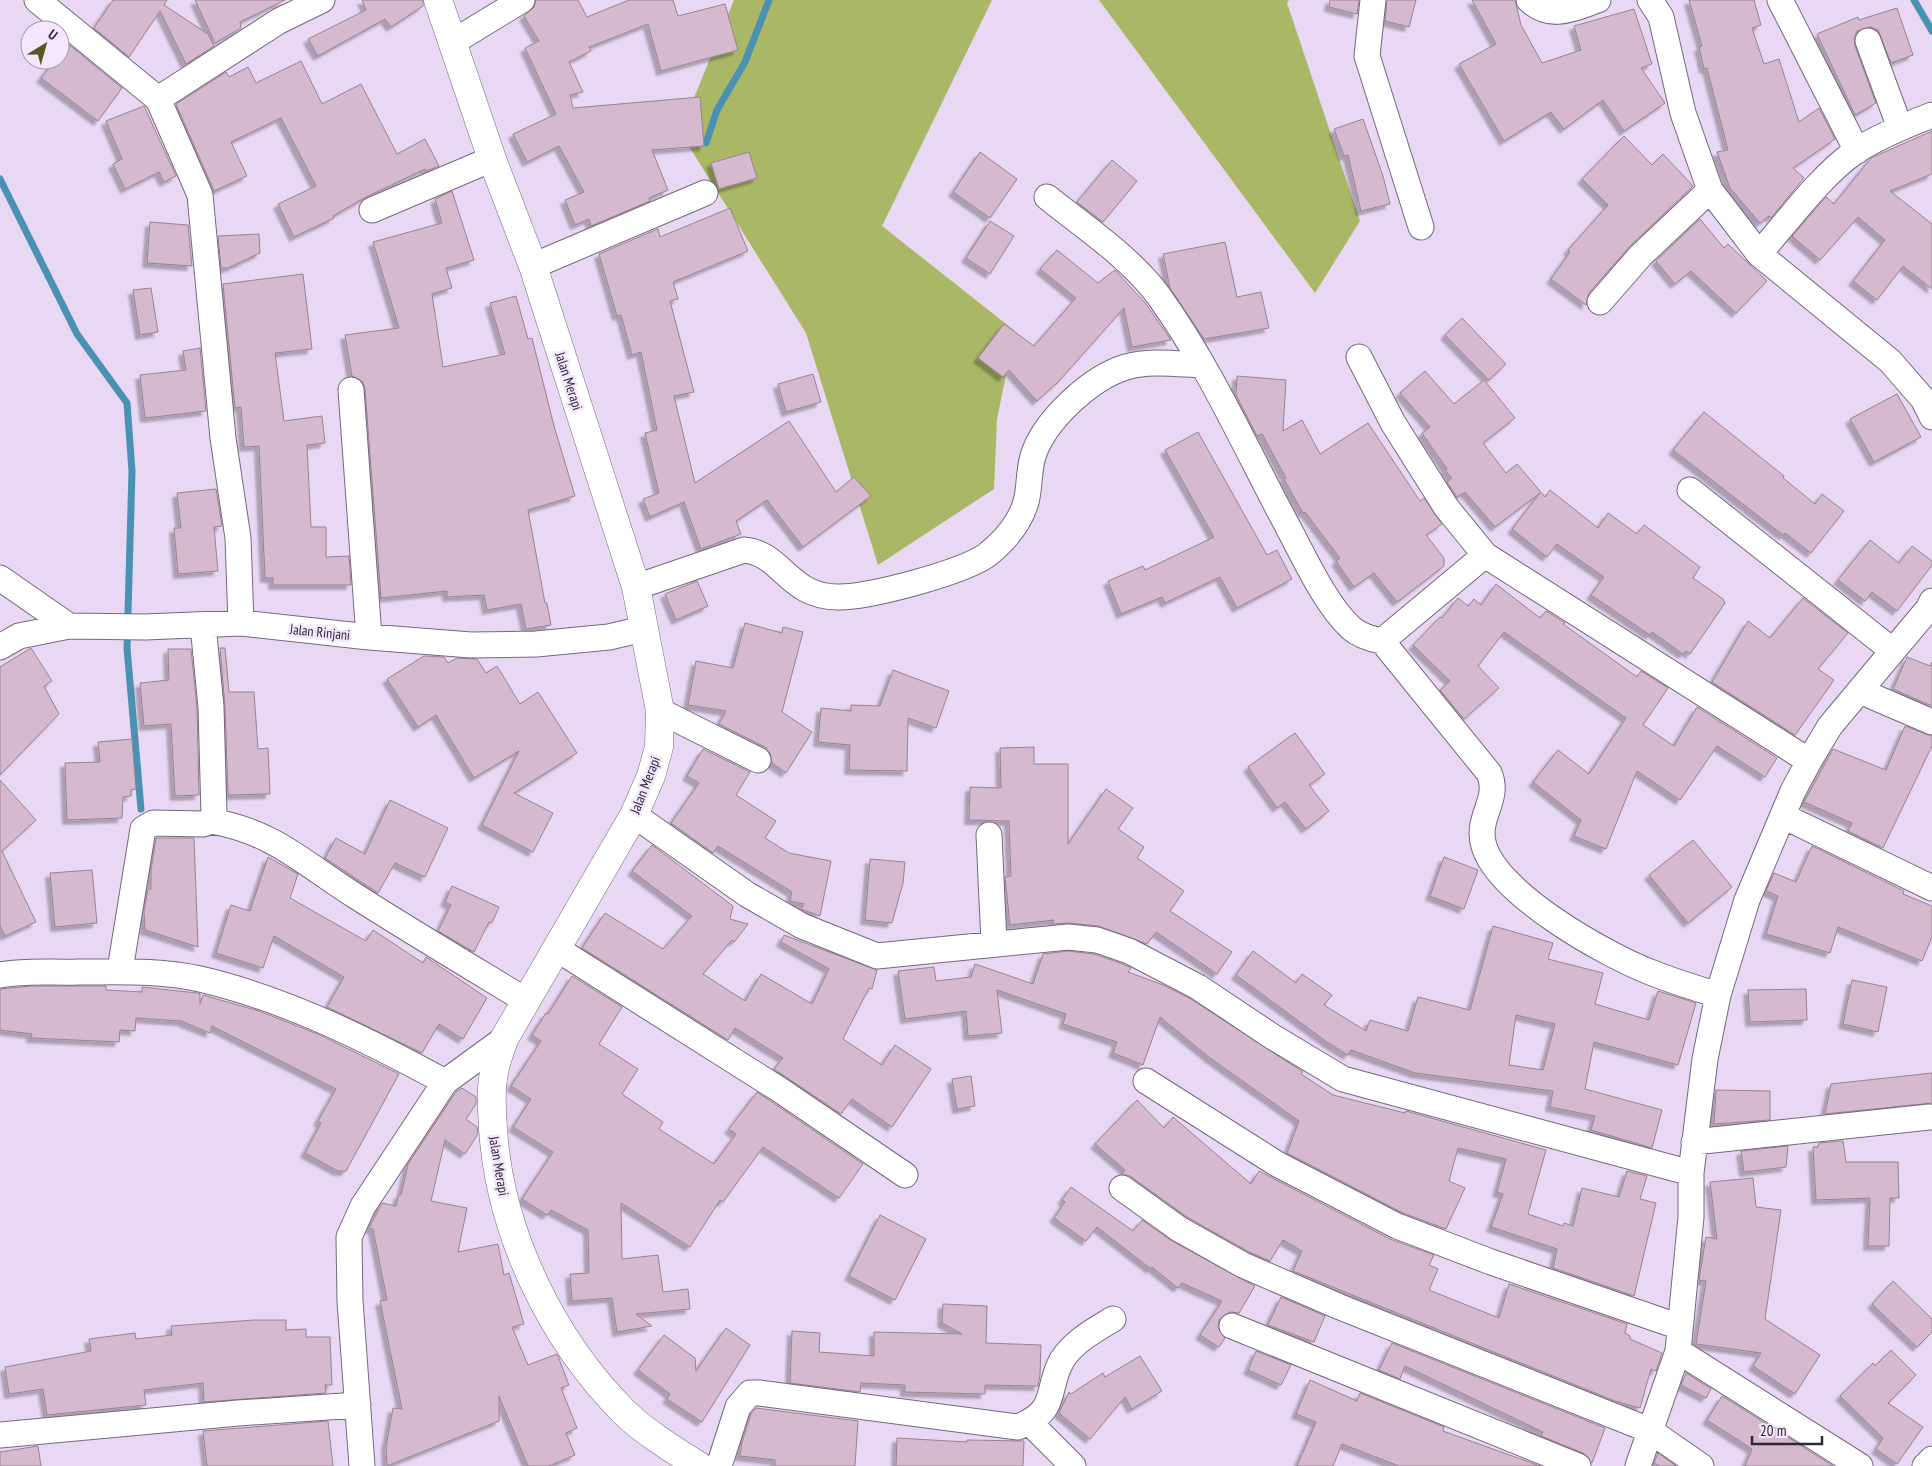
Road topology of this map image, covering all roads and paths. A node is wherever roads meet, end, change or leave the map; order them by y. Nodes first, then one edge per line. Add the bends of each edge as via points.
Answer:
1 (37, 0) edge
2 (322, 0) edge
3 (438, 0) edge
4 (522, 0) edge
5 (1373, 0) edge
6 (1529, 0) edge
7 (1598, 0) edge
8 (1650, 0) edge
9 (1780, 0) edge
10 (1868, 40) dead end
11 (453, 42) junction
12 (158, 99) junction
13 (1932, 116) edge
14 (1900, 128) junction
15 (1857, 151) junction
16 (492, 159) junction
17 (1710, 190) junction
18 (705, 193) dead end
19 (1048, 198) dead end
20 (372, 210) dead end
21 (1421, 226) dead end
22 (1759, 254) junction
23 (533, 266) junction
24 (1600, 302) dead end
25 (1359, 356) dead end
26 (1201, 365) junction
27 (351, 390) dead end
28 (1932, 417) edge
29 (1690, 490) dead end
30 (1485, 555) junction
31 (0, 578) edge
32 (636, 587) junction
33 (1932, 600) edge
34 (241, 623) junction
35 (69, 626) junction
36 (203, 626) junction
37 (643, 629) junction
38 (369, 637) junction
39 (1382, 641) junction
40 (0, 647) edge
41 (1893, 650) junction
42 (1860, 691) junction
43 (660, 711) junction
44 (1932, 722) edge
45 (758, 760) dead end
46 (1809, 761) junction
47 (634, 815) junction
48 (1783, 816) junction
49 (211, 821) junction
50 (989, 835) dead end
51 (1932, 888) edge
52 (994, 943) junction
53 (557, 949) junction
54 (120, 970) junction
55 (0, 975) edge
56 (1718, 995) junction
57 (525, 1000) junction
58 (504, 1039) junction
59 (1146, 1081) dead end
60 (445, 1082) junction
61 (1930, 1117) dead end
62 (1694, 1142) junction
63 (1691, 1173) junction
64 (905, 1174) dead end
65 (1122, 1188) dead end
66 (1113, 1319) dead end
67 (1232, 1326) dead end
68 (1679, 1339) junction
69 (358, 1405) junction
70 (1029, 1422) junction
71 (1649, 1430) junction
72 (0, 1435) edge
73 (1932, 1459) edge
74 (362, 1466) edge
75 (699, 1466) edge
76 (719, 1466) edge
77 (1072, 1466) edge
78 (1578, 1466) edge
79 (1638, 1466) edge
80 (1701, 1466) edge
81 (1860, 1466) edge
82 (1924, 1466) edge

1 - 12 street
2 - 12 street via 279,21
3 - 11 main road, Jalan Merapi
4 - 11 street
5 - 21 street via 1367,56
6 - 7 street via 1544,11 1556,13
8 - 17 street via 1661,18 1683,114
9 - 15 street
10 - 14 street
11 - 16 main road, Jalan Merapi
12 - 34 street via 200,195 223,438 238,538
13 - 14 street
14 - 15 street
15 - 22 street via 1838,166
16 - 20 street
16 - 23 main road, Jalan Merapi
17 - 22 street
17 - 24 street via 1641,255
18 - 23 street
19 - 26 street via 1125,260 1157,293
22 - 28 street via 1890,361 1923,399
23 - 32 main road, Jalan Merapi
25 - 30 street via 1393,424 1446,507
26 - 32 street via 1156,363 1126,367 1104,378 1070,403 1057,414 1041,437 1033,458 1030,492 1016,523 986,555 959,569 862,595 827,597 804,589 756,551 744,550
26 - 39 street via 1331,602 1350,627 1366,637
27 - 38 street
29 - 41 street
30 - 39 street
30 - 46 street
31 - 35 street
32 - 37 main road, Jalan Merapi
33 - 41 street
34 - 36 street, Jalan Rinjani
34 - 38 street, Jalan Rinjani
35 - 36 street, Jalan Rinjani
35 - 40 street, Jalan Rinjani via 19,636
36 - 49 street via 211,707 215,811
37 - 38 street, Jalan Rinjani via 609,637 536,644 471,645
37 - 43 main road, Jalan Merapi
39 - 56 street via 1490,773 1494,792 1483,817 1481,834 1491,862 1502,876 1548,915 1600,948 1648,972
41 - 42 street
42 - 44 street
42 - 46 street via 1830,726
43 - 45 street
43 - 47 main road, Jalan Merapi via 659,747
46 - 48 street
47 - 52 street via 748,895 802,926 877,956
47 - 53 main road, Jalan Merapi
48 - 51 street
48 - 56 street via 1747,900
49 - 54 street via 203,824 153,823 143,829
49 - 57 street via 243,828 272,840 355,896
50 - 52 street
52 - 63 street via 1068,937 1113,945 1198,988 1344,1079
53 - 57 main road, Jalan Merapi
53 - 64 street
54 - 55 street via 26,971
54 - 60 street via 200,979 256,996 372,1042
56 - 62 street via 1704,1059
57 - 58 main road, Jalan Merapi
58 - 60 street
58 - 75 main road, Jalan Merapi via 494,1069 491,1104 494,1147 516,1239 559,1329 592,1377 626,1414
59 - 68 street via 1277,1164 1397,1226
60 - 69 street via 363,1206 349,1237
61 - 62 street
62 - 63 street
63 - 68 street via 1691,1217
65 - 71 street via 1179,1229 1244,1264 1340,1307
66 - 70 street via 1071,1349 1059,1367 1047,1405
67 - 78 street
68 - 71 street
68 - 81 street
69 - 72 street
69 - 74 street
70 - 76 street via 1005,1426 750,1393 738,1407
70 - 77 street
71 - 79 street
71 - 80 street
73 - 82 street

